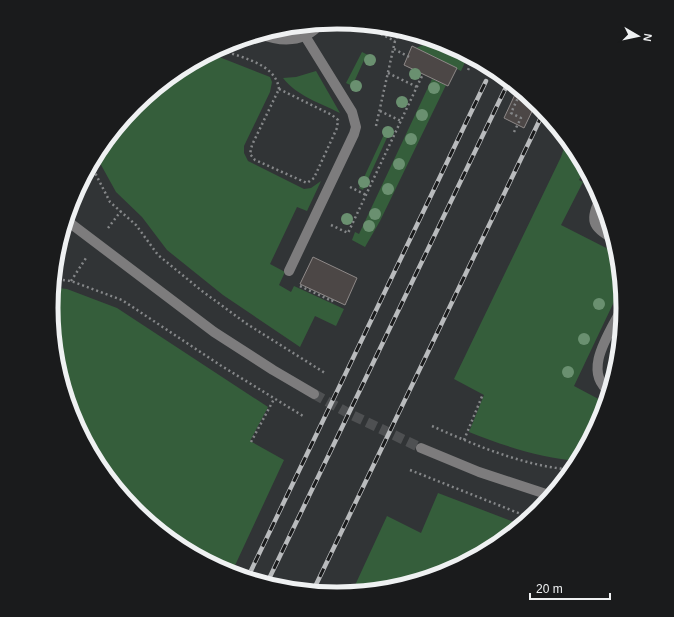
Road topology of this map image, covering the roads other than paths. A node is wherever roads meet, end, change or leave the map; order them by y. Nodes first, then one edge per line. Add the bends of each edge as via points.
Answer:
1 (312, 30) edge
2 (305, 36) junction
3 (272, 37) edge
4 (597, 206) edge
5 (71, 224) edge
6 (607, 235) edge
7 (289, 271) road end
8 (616, 321) edge
9 (605, 388) edge
10 (314, 394) tunnel mouth
11 (421, 448) tunnel mouth
12 (546, 494) edge

1 - 2 street
2 - 3 street via 283,40
2 - 7 street via 352,112 356,127
4 - 6 street via 594,221 599,230
5 - 10 street via 214,332
8 - 9 street via 597,360 598,376
11 - 12 street via 479,472

